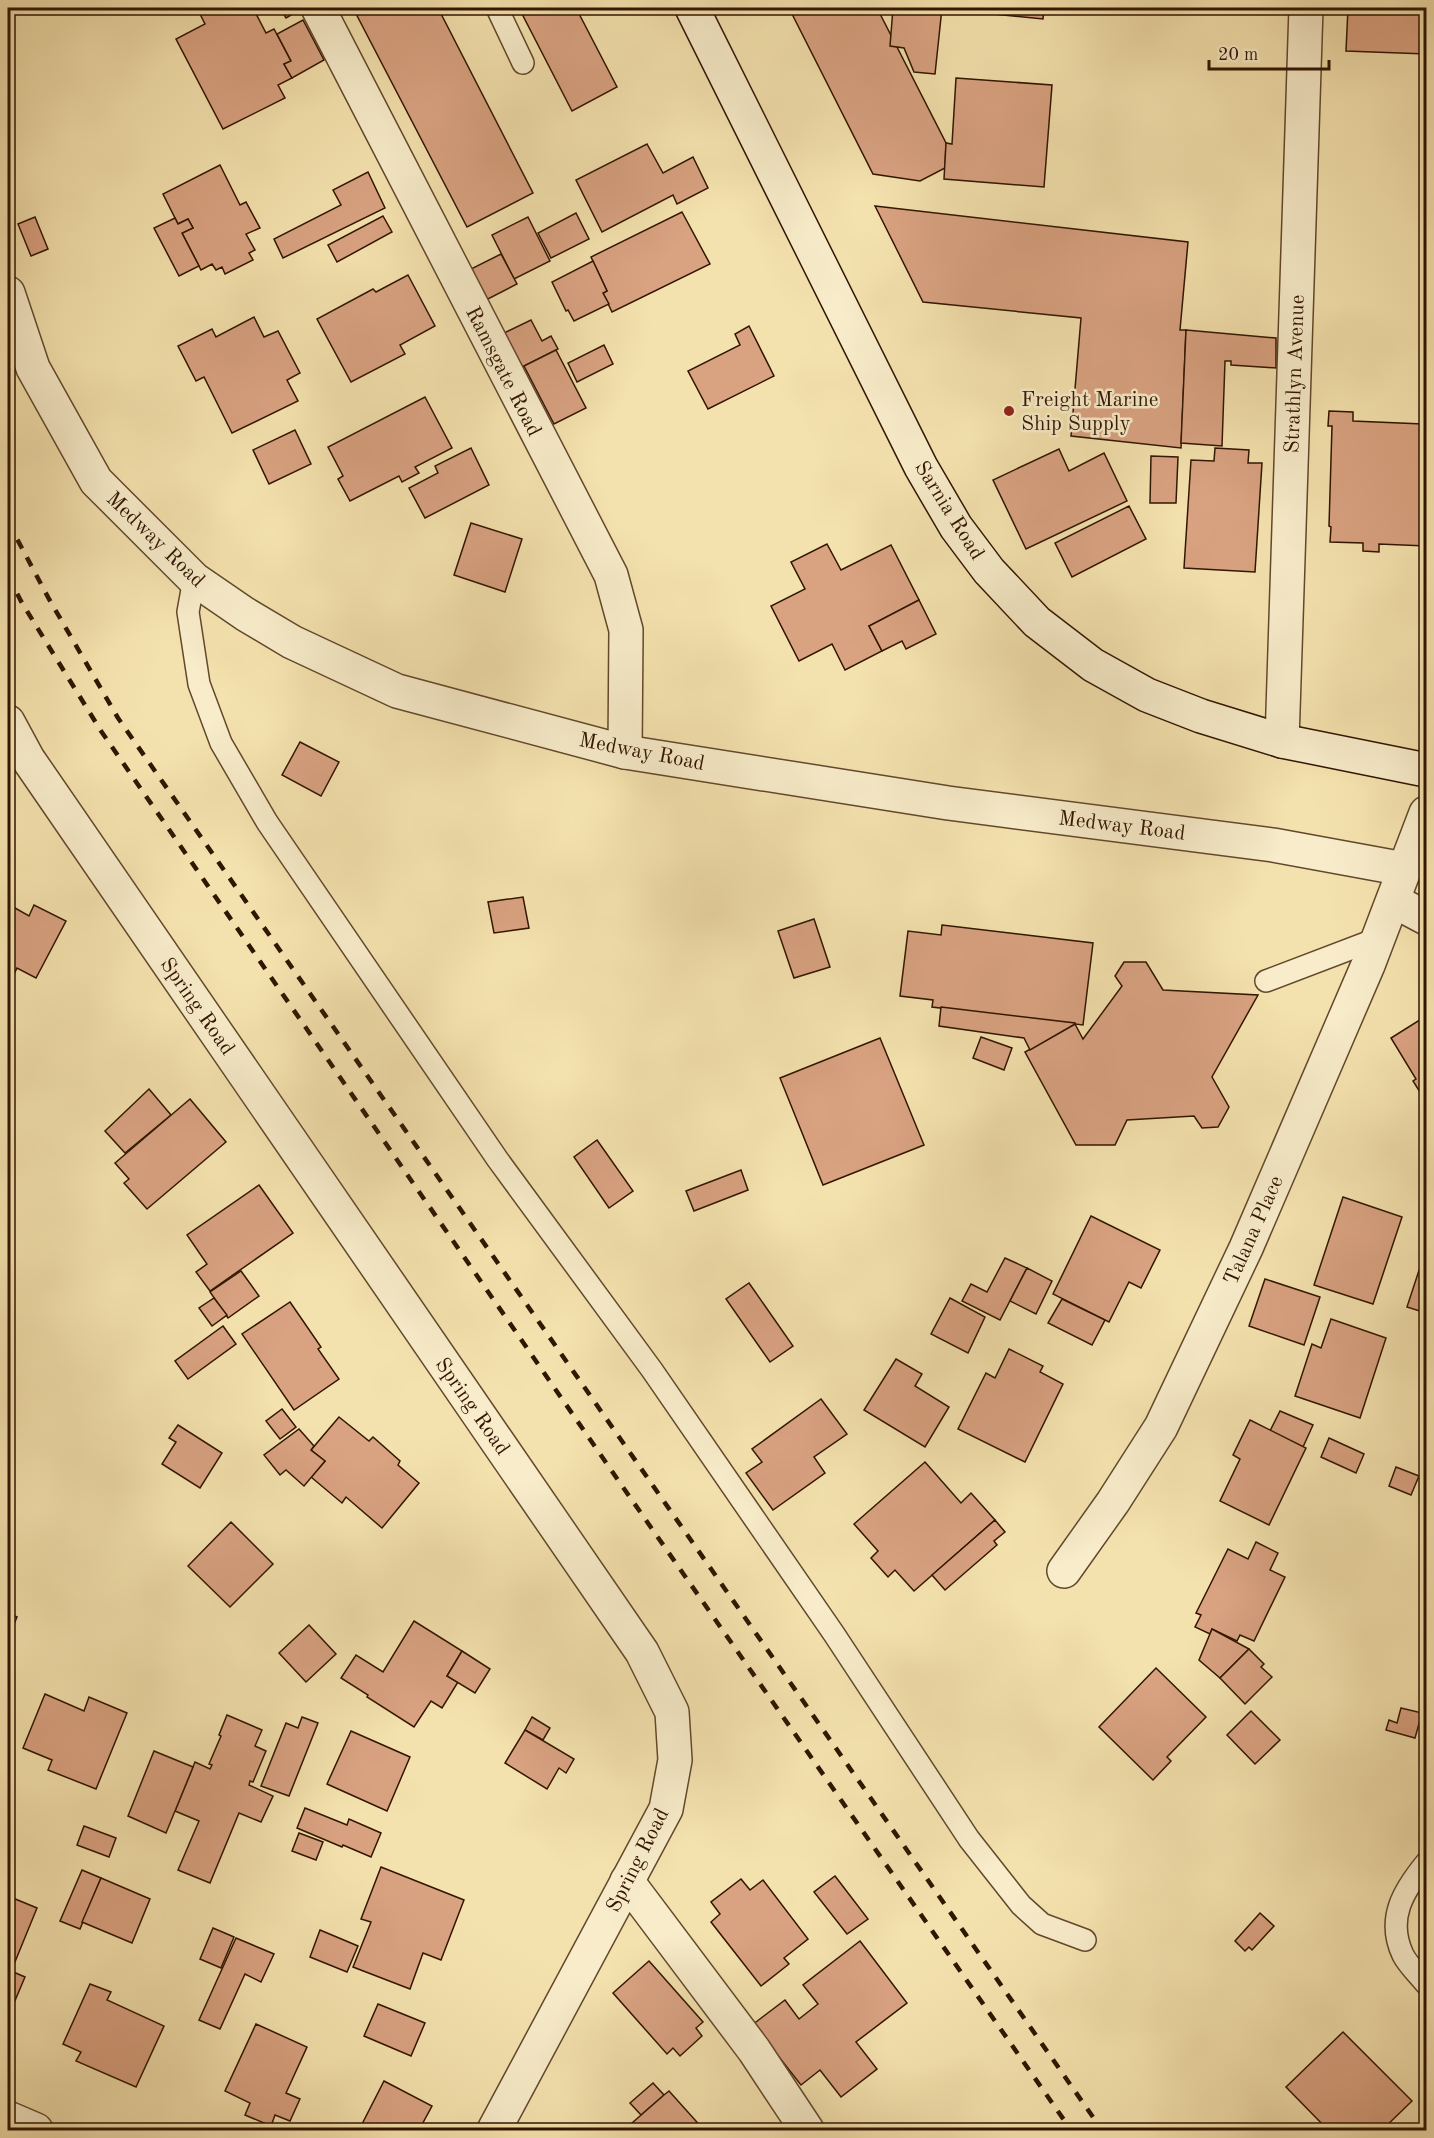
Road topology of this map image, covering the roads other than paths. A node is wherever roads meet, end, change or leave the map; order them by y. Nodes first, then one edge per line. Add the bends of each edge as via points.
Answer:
1 (318, 8) edge
2 (497, 8) edge
3 (692, 8) edge
4 (1306, 8) edge
5 (523, 63) dead end
6 (8, 293) edge
7 (194, 579) junction
8 (8, 722) edge
9 (1282, 741) junction
10 (1426, 751) edge
11 (625, 752) junction
12 (1384, 760) junction
13 (1426, 770) edge
14 (1426, 813) edge
15 (1404, 869) junction
16 (1394, 900) junction
17 (1426, 918) edge
18 (1379, 938) junction
19 (1266, 981) dead end
20 (1064, 1570) dead end
21 (1426, 1863) edge
22 (627, 1881) junction
23 (1085, 1940) dead end
24 (1426, 1984) edge
25 (8, 2118) edge
26 (36, 2130) edge
27 (494, 2130) edge
28 (807, 2130) edge

1 - 11 street, Ramsgate Road via 610,575 626,630
2 - 5 lane
3 - 9 street, Sarnia Road via 921,467 989,571 1037,622 1093,665 1147,695
4 - 9 street, Strathlyn Avenue
6 - 7 street, Medway Road via 33,368 96,481
7 - 11 street, Medway Road via 292,642 397,691
7 - 23 lane via 188,612 199,684 221,743 267,822 498,1160 652,1370 969,1839 1021,1905 1042,1924
8 - 22 street, Spring Road via 35,769 642,1652 672,1712 675,1760 666,1809
9 - 12 street, Sarnia Road
10 - 12 street
11 - 15 street, Medway Road via 948,803 1272,845
12 - 13 street, Sarnia Road
14 - 15 street
15 - 16 street, Talana Place
16 - 17 street
16 - 18 street, Talana Place
18 - 19 lane
18 - 20 street, Talana Place via 1246,1248 1161,1426
21 - 24 lane via 1398,1908 1395,1929 1403,1957
22 - 27 street, Spring Road
22 - 28 street via 754,2050
25 - 26 street

